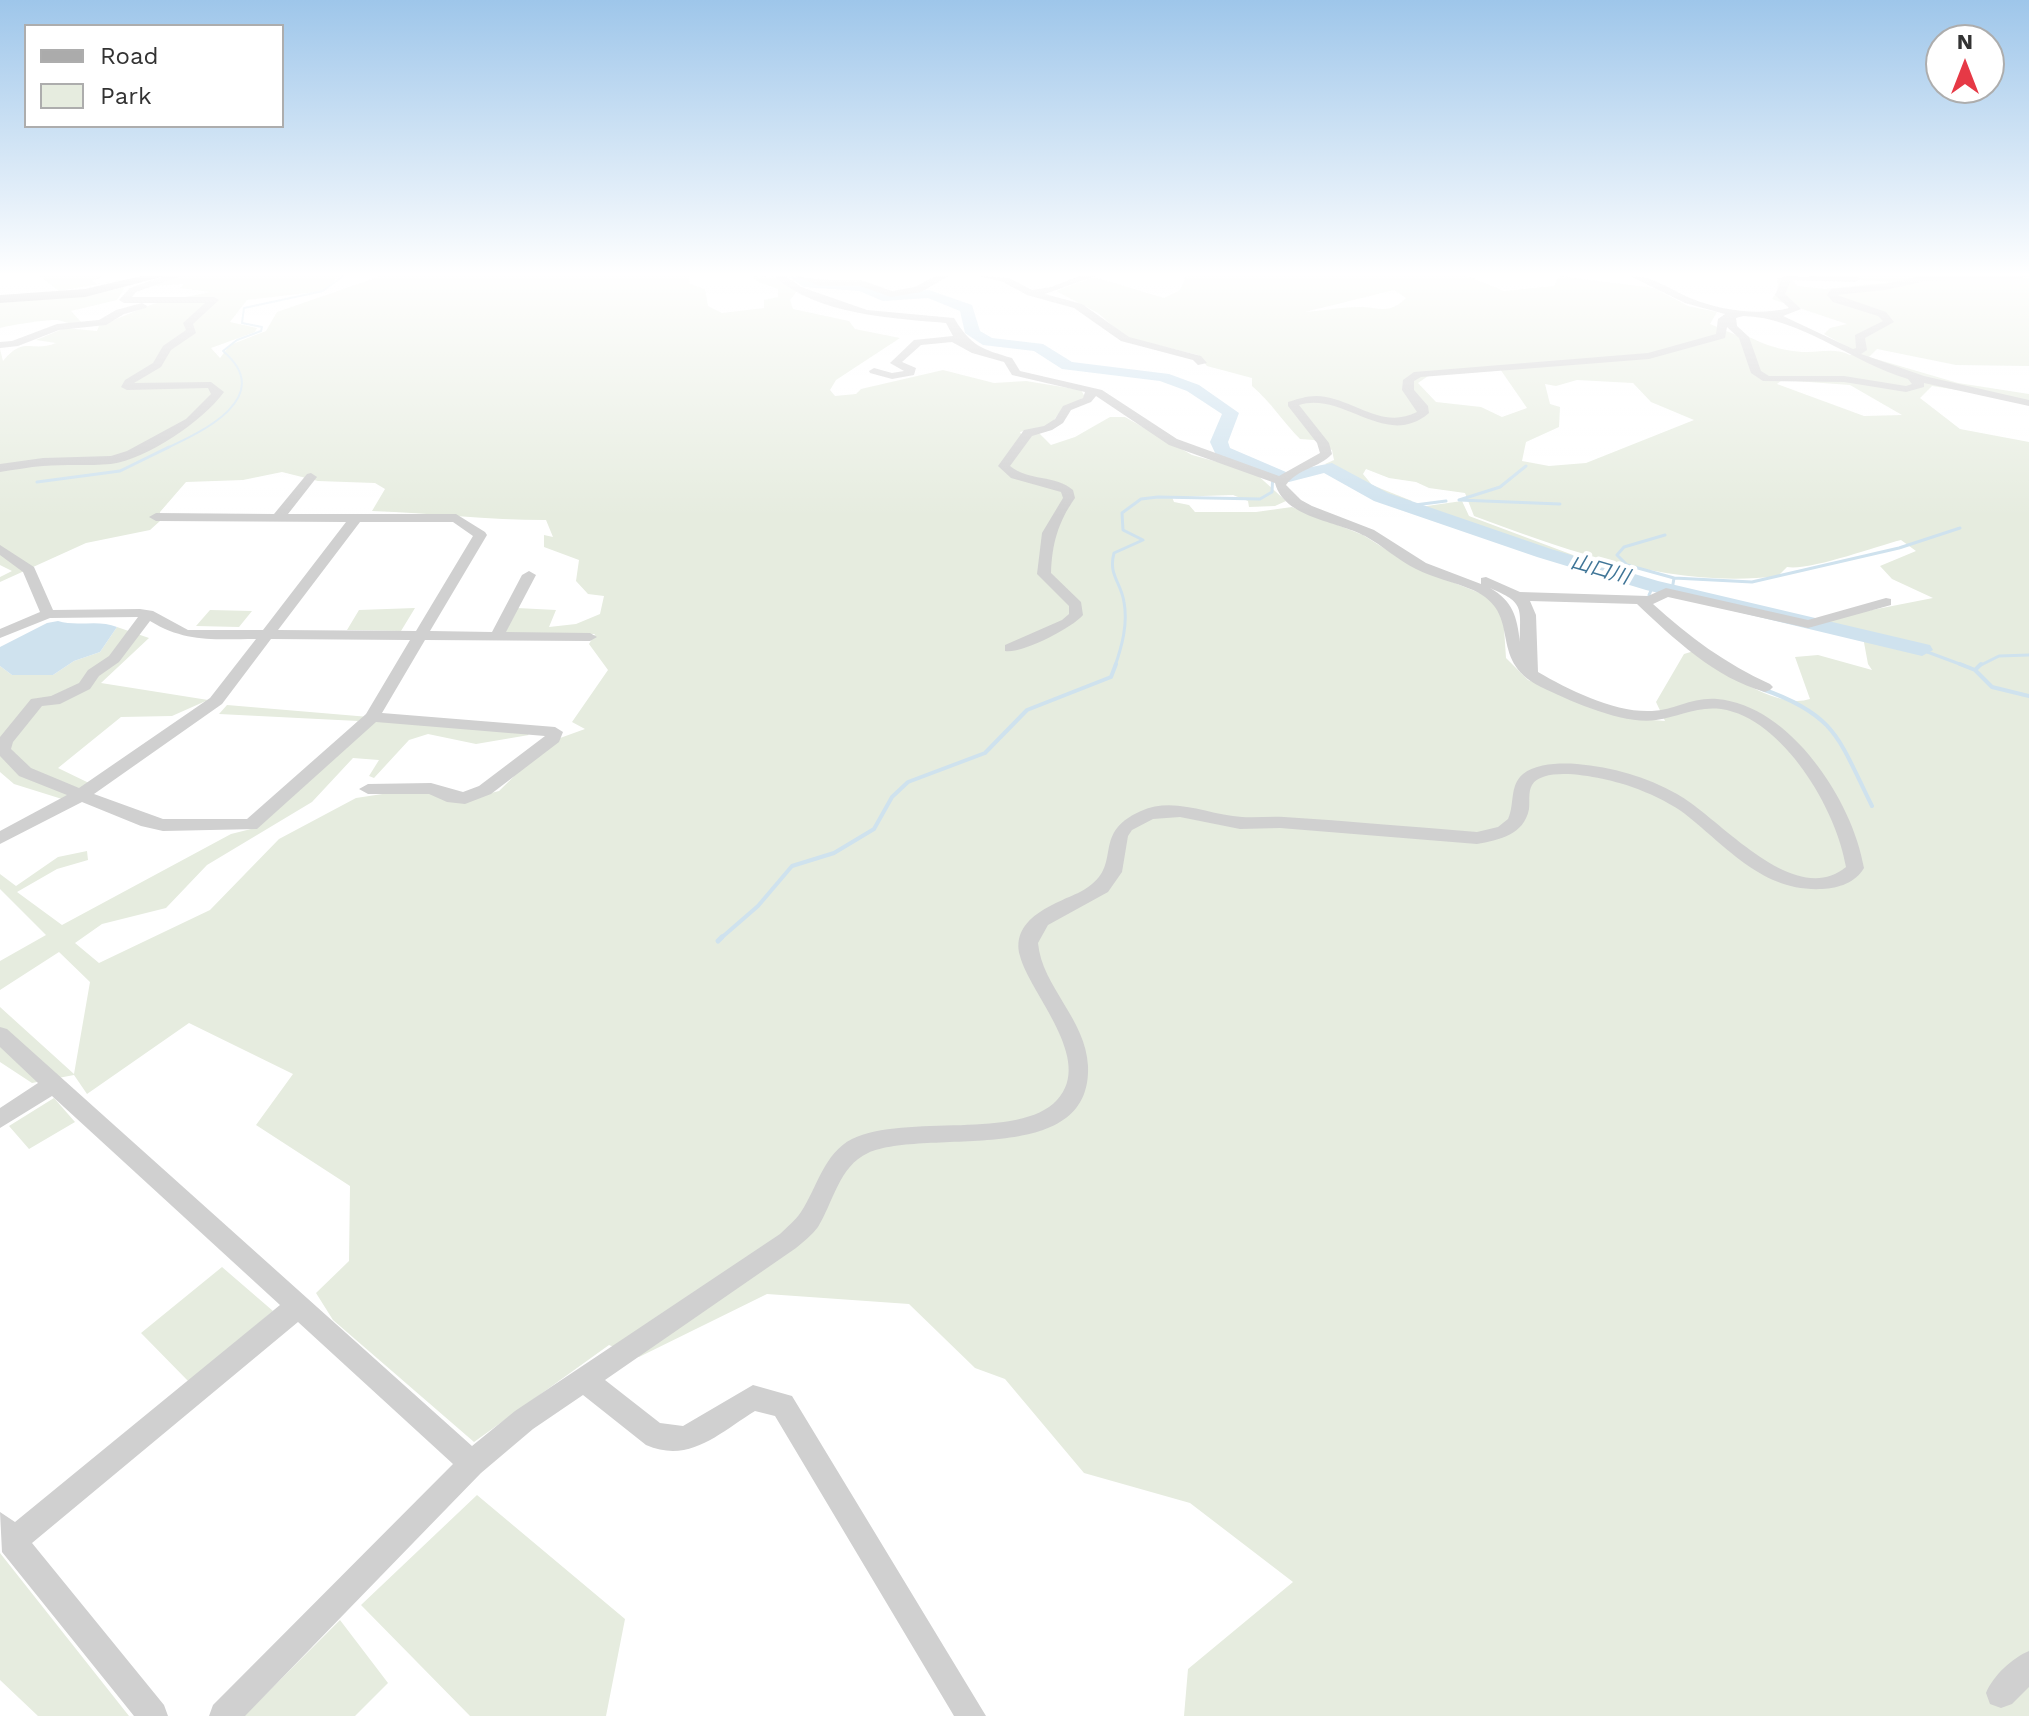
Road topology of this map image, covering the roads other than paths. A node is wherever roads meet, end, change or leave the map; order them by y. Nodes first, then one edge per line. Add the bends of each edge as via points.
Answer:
1 (162, 356) edge
2 (903, 356) edge
3 (991, 356) edge
4 (1191, 356) edge
5 (1648, 356) edge
6 (1750, 356) edge
7 (1858, 356) edge
8 (1202, 363) dead end
9 (874, 371) dead end
10 (1911, 376) junction
11 (1089, 389) junction
12 (2029, 403) edge
13 (0, 468) edge
14 (311, 477) dead end
15 (1278, 483) junction
16 (156, 517) dead end
17 (278, 517) junction
18 (356, 518) junction
19 (0, 549) edge
20 (529, 575) dead end
21 (1521, 596) junction
22 (1640, 599) junction
23 (1886, 602) dead end
24 (48, 614) junction
25 (148, 614) junction
26 (0, 634) edge
27 (270, 635) junction
28 (421, 635) junction
29 (497, 636) junction
30 (590, 637) dead end
31 (1010, 648) dead end
32 (1529, 675) junction
33 (1765, 687) dead end
34 (372, 717) junction
35 (368, 789) dead end
36 (79, 796) junction
37 (0, 838) edge
38 (0, 1035) edge
39 (53, 1084) junction
40 (0, 1119) edge
41 (298, 1306) junction
42 (584, 1380) junction
43 (472, 1464) junction
44 (6, 1534) edge
45 (2029, 1666) edge
46 (2001, 1693) dead end
47 (153, 1716) edge
48 (224, 1716) edge
49 (971, 1716) edge

1 - 13 street via 127,387 211,385 218,392 190,421 112,460
2 - 9 street via 895,363 910,373
3 - 11 street via 1008,360 1016,373
4 - 8 street
5 - 15 street via 1418,374 1409,380 1408,390 1423,413 1405,421 1373,418 1327,400 1301,399 1292,404 1293,410 1323,443 1326,454
6 - 10 street via 1756,373 1767,379 1844,379 1916,388 1920,385
7 - 10 street
10 - 12 street
11 - 15 street via 1173,442
11 - 31 street via 1087,400 1067,408 1059,421 1028,433 1004,466 1011,474 1067,490 1069,498 1055,514 1046,540 1044,574 1076,605 1076,615 1067,623
14 - 17 street
15 - 21 street via 1357,519 1419,556
15 - 32 street via 1309,509 1368,532 1423,567 1499,599 1511,617 1513,655
16 - 17 street
17 - 18 street
18 - 27 street
18 - 28 street via 456,518 480,535
19 - 24 street via 29,570
20 - 29 street
21 - 22 street
21 - 32 street via 1532,618 1525,647 1532,666
22 - 23 street via 1655,600 1666,592 1817,621
22 - 33 street via 1679,636 1735,674
24 - 25 street
24 - 26 street
25 - 27 street via 175,632
25 - 36 street via 114,659 93,673 85,686 54,701 37,702 5,741 3,750 25,772
27 - 28 street
27 - 36 street via 205,710
28 - 29 street
28 - 34 street
29 - 30 street
32 - 42 street via 1630,713 1667,714 1707,703 1741,708 1769,721 1804,759 1827,798 1853,851 1855,868 1838,881 1820,884 1784,879 1745,857 1688,808 1659,791 1583,770 1545,771 1529,778 1514,823 1477,838 1240,823 1180,811 1149,814 1119,835 1117,860 1098,890 1044,916 1028,941 1028,956 1074,1043 1077,1085 1062,1107 1032,1125 1005,1131 903,1135 858,1147 839,1163 808,1222 788,1241
34 - 35 street via 555,732 485,790 465,798 431,788
34 - 36 street via 251,825 163,825
36 - 37 street
38 - 39 street
39 - 40 street
39 - 41 street
41 - 43 street
41 - 44 street
42 - 43 street
42 - 49 street via 655,1436 686,1439 753,1398 783,1405
43 - 48 street
44 - 47 street
45 - 46 street

